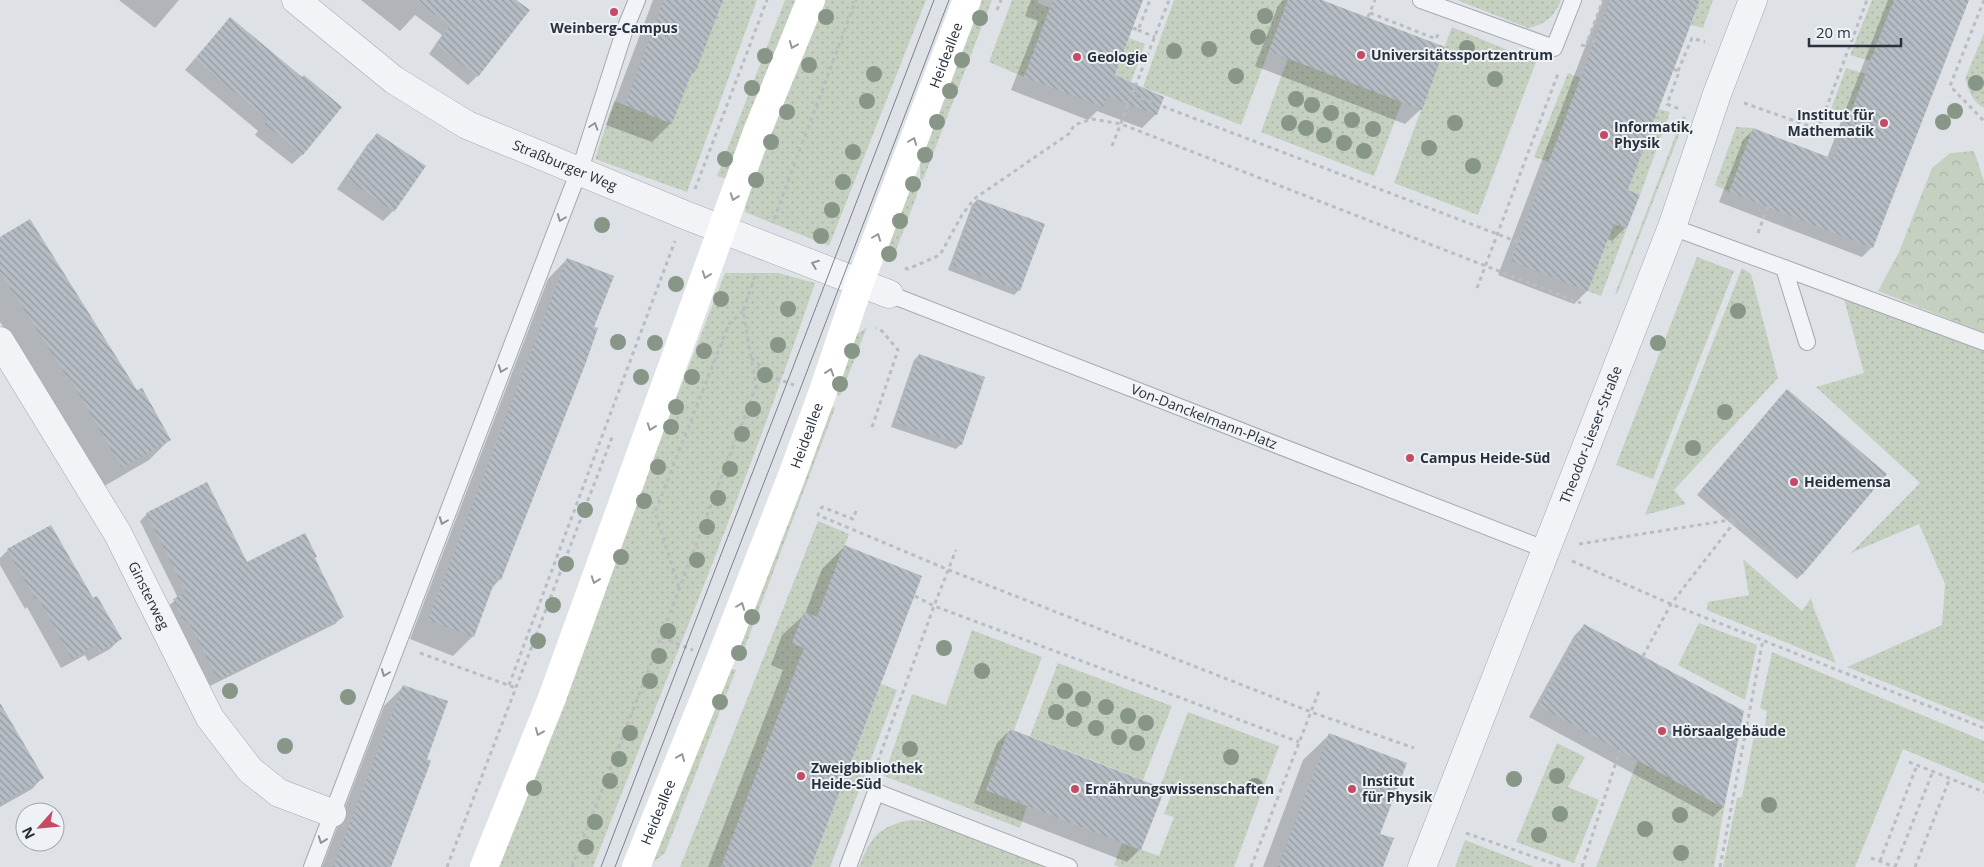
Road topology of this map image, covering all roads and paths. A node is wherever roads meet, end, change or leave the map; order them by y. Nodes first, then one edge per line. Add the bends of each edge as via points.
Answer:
1 (296, 0) edge
2 (637, 0) edge
3 (767, 0) edge
4 (811, 0) edge
5 (856, 0) edge
6 (967, 0) edge
7 (1150, 0) edge
8 (1169, 0) edge
9 (1375, 0) edge
10 (1421, 0) edge
11 (1573, 0) edge
12 (1603, 0) edge
13 (1753, 0) edge
14 (1867, 0) edge
15 (1984, 0) edge
16 (1448, 10) junction
17 (1133, 28) dead end
18 (1138, 30) junction
19 (1155, 37) junction
20 (1588, 40) junction
21 (1595, 42) dead end
22 (1705, 42) dead end
23 (1586, 46) dead end
24 (1554, 48) junction
25 (1133, 94) junction
26 (1717, 94) junction
27 (1679, 109) dead end
28 (1984, 121) edge
29 (1121, 124) junction
30 (1112, 146) dead end
31 (578, 172) junction
32 (685, 216) junction
33 (1672, 227) junction
34 (723, 229) junction
35 (1498, 235) junction
36 (1518, 242) dead end
37 (765, 245) junction
38 (1486, 265) junction
39 (900, 267) dead end
40 (1784, 268) junction
41 (860, 282) junction
42 (1477, 288) dead end
43 (889, 294) joint
44 (1581, 304) dead end
45 (743, 311) junction
46 (876, 328) dead end
47 (0, 341) edge
48 (1807, 342) dead end
49 (1984, 342) edge
50 (751, 358) junction
51 (782, 381) dead end
52 (872, 427) dead end
53 (615, 431) dead end
54 (856, 511) dead end
55 (956, 550) dead end
56 (1547, 550) junction
57 (949, 570) junction
58 (680, 588) junction
59 (915, 596) dead end
60 (1671, 604) junction
61 (934, 606) junction
62 (661, 637) junction
63 (1763, 640) junction
64 (396, 644) junction
65 (681, 645) dead end
66 (1643, 656) dead end
67 (509, 686) junction
68 (516, 688) junction
69 (1319, 691) dead end
70 (1311, 712) junction
71 (1984, 728) edge
72 (1299, 742) junction
73 (1414, 748) dead end
74 (1620, 750) dead end
75 (1909, 762) dead end
76 (1917, 765) junction
77 (1933, 772) junction
78 (1950, 778) junction
79 (876, 792) junction
80 (1984, 792) edge
81 (332, 813) junction
82 (1440, 823) junction
83 (1871, 858) dead end
84 (1880, 861) junction
85 (312, 867) edge
86 (447, 867) edge
87 (484, 867) edge
88 (572, 867) edge
89 (636, 867) edge
90 (848, 867) edge
91 (1069, 867) edge
92 (1251, 867) edge
93 (1422, 867) edge
94 (1563, 867) edge
95 (1582, 867) edge
96 (1720, 867) edge
97 (1895, 867) edge
98 (1915, 867) edge

1 - 31 street, Straßburger Weg via 394,80 466,125
31 -> 2 lane
3 - 32 path
4 -> 34 main road via 757,132
5 - 37 path
41 -> 6 main road, Heideallee
7 - 18 path
8 - 19 path
9 - 16 path via 1369,15 1436,40
10 - 16 lane
11 - 24 lane
12 - 20 path
13 - 26 street, Theodor-Lieser-Straße
14 - 26 path via 1821,122 1812,127
15 - 28 path via 1950,86
16 - 24 lane
17 - 18 path
18 - 19 path
19 - 25 path
20 - 21 path
20 - 23 path
22 - 27 path via 1692,38 1676,70 1679,72 1667,104
24 - 35 path via 1561,66
25 - 29 path
25 - 35 path
26 - 33 street, Theodor-Lieser-Straße
29 - 30 path
29 - 38 path
29 - 39 path via 1092,119 1074,125 1070,133 974,199 940,255 908,269
31 - 32 street, Straßburger Weg
31 -> 64 lane
32 - 34 street, Straßburger Weg
32 - 67 path
33 - 40 lane
33 - 56 street, Theodor-Lieser-Straße
34 - 37 street, Straßburger Weg
34 -> 87 main road via 552,698
35 - 36 path
35 - 38 path
41 -> 37 street, Straßburger Weg
37 - 45 path
38 - 42 path
38 - 44 path
40 - 48 lane
40 - 49 lane
41 - 43 street, Von-Danckelmann-Platz
89 -> 41 main road, Heideallee via 791,478
43 - 56 lane, Von-Danckelmann-Platz
45 - 50 path
45 - 58 path via 728,324 655,512
46 - 52 path via 898,350
47 - 81 street, Ginsterweg via 118,534 210,718 250,770 279,793
50 - 51 path
50 - 58 path via 756,386
53 - 68 path
54 - 57 path via 853,519 822,507 818,515
55 - 57 path
56 - 60 path
56 - 60 path via 1736,519
56 - 82 street, Theodor-Lieser-Straße
57 - 61 path
57 - 70 path
58 - 62 path
59 - 61 path
60 - 63 path
60 - 66 path
61 - 72 path
61 - 79 path via 875,771
62 - 65 path
62 - 88 path
63 - 71 path
63 - 96 path
64 - 67 path
64 -> 81 lane
67 - 68 path
68 - 86 path
69 - 70 path
70 - 72 path
70 - 73 path
72 - 92 path
74 - 95 path
75 - 76 path
76 - 77 path
76 - 84 path
77 - 78 path
77 - 97 path
78 - 80 path
78 - 98 path
79 - 90 lane
79 - 91 lane
81 -> 85 lane
82 - 93 street, Theodor-Lieser-Straße
82 - 94 path
83 - 84 path
84 - 97 path

